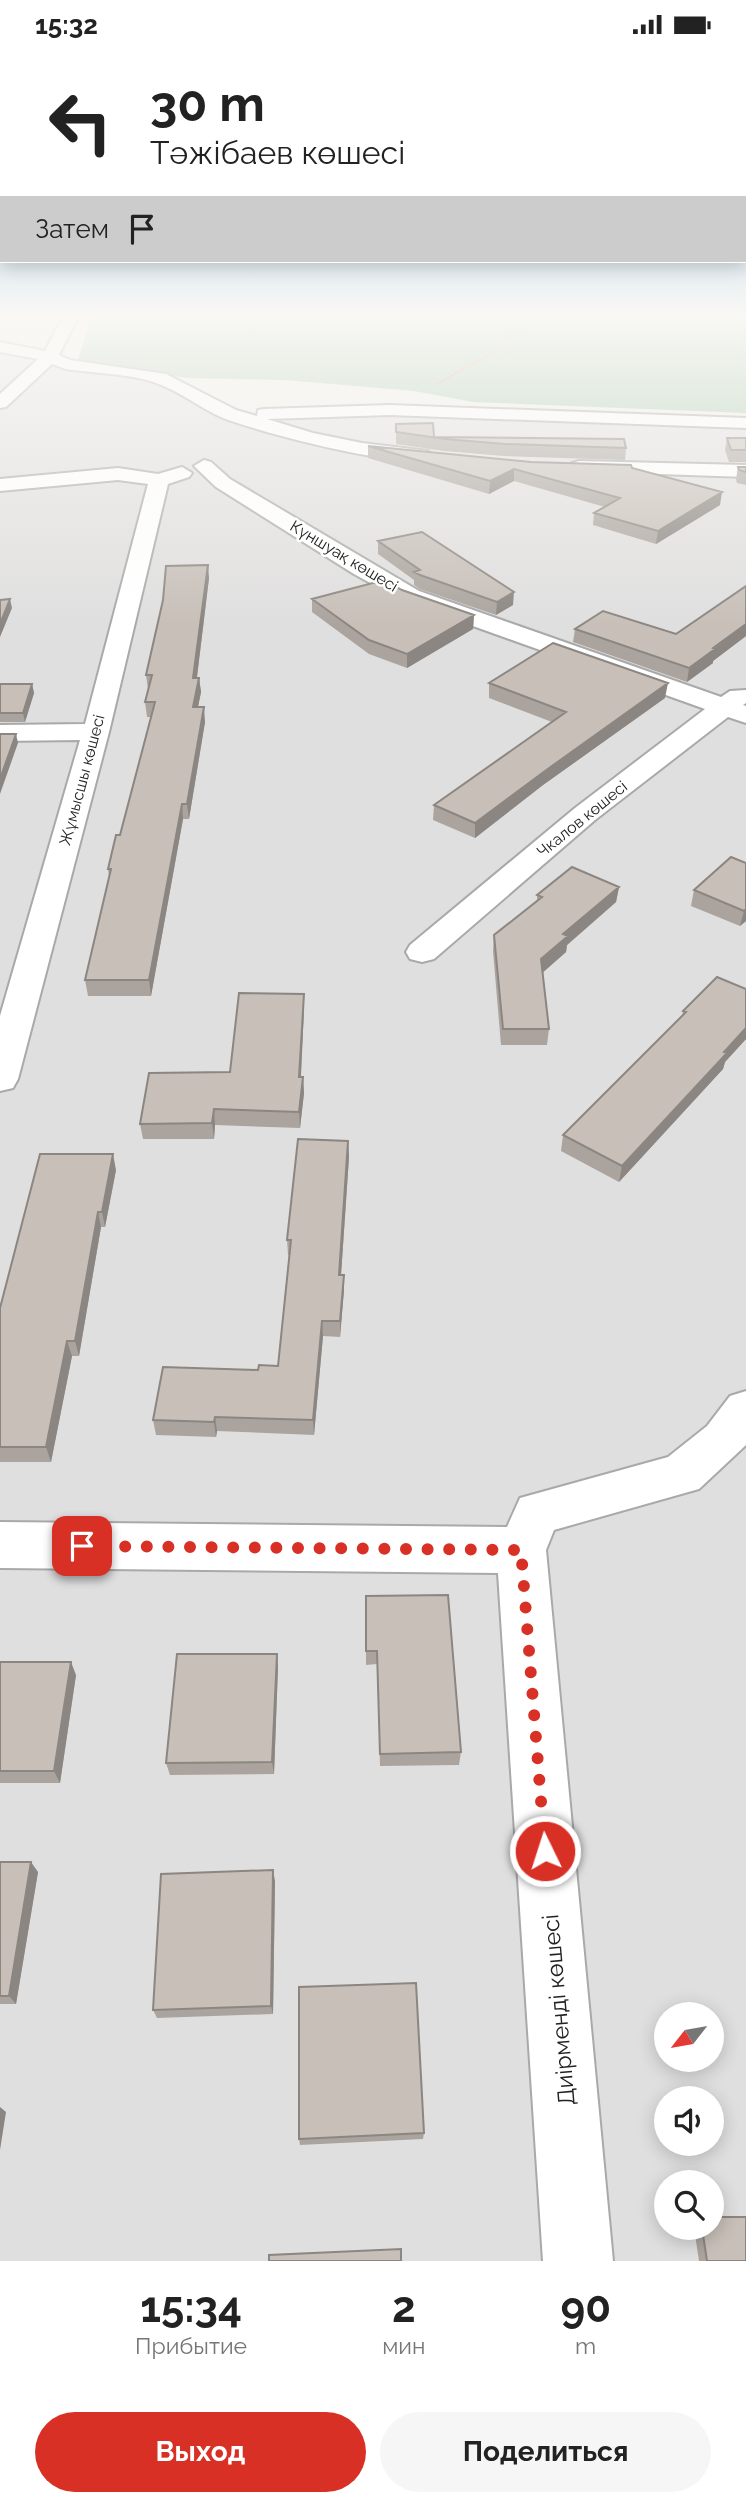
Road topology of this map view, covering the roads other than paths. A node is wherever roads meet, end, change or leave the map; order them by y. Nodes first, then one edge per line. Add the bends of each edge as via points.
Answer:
1 (227, 420) edge
2 (248, 420) edge
3 (670, 420) edge
4 (746, 423) edge
5 (213, 449) junction
6 (439, 457) edge
7 (557, 467) edge
8 (746, 471) edge
9 (159, 480) junction
10 (0, 485) edge
11 (739, 704) edge
12 (96, 732) junction
13 (0, 733) edge
14 (422, 952) dead end
15 (0, 1079) edge
16 (746, 1410) edge
17 (529, 1531) junction
18 (0, 1545) edge
19 (578, 2261) edge

1 - 5 street
2 - 6 street via 362,449
3 - 4 street
5 - 9 street
5 - 11 street, Күншуақ көшесі via 223,483 411,596
7 - 8 street
9 - 10 street via 118,474
9 - 12 street, Жұмысшы көшесі
11 - 14 street, Чкалов көшесі via 585,814
12 - 13 street
12 - 15 street, Жұмысшы көшесі
16 - 17 street via 723,1440 682,1474
17 - 18 street
17 - 19 street, Диірменді көшесі

